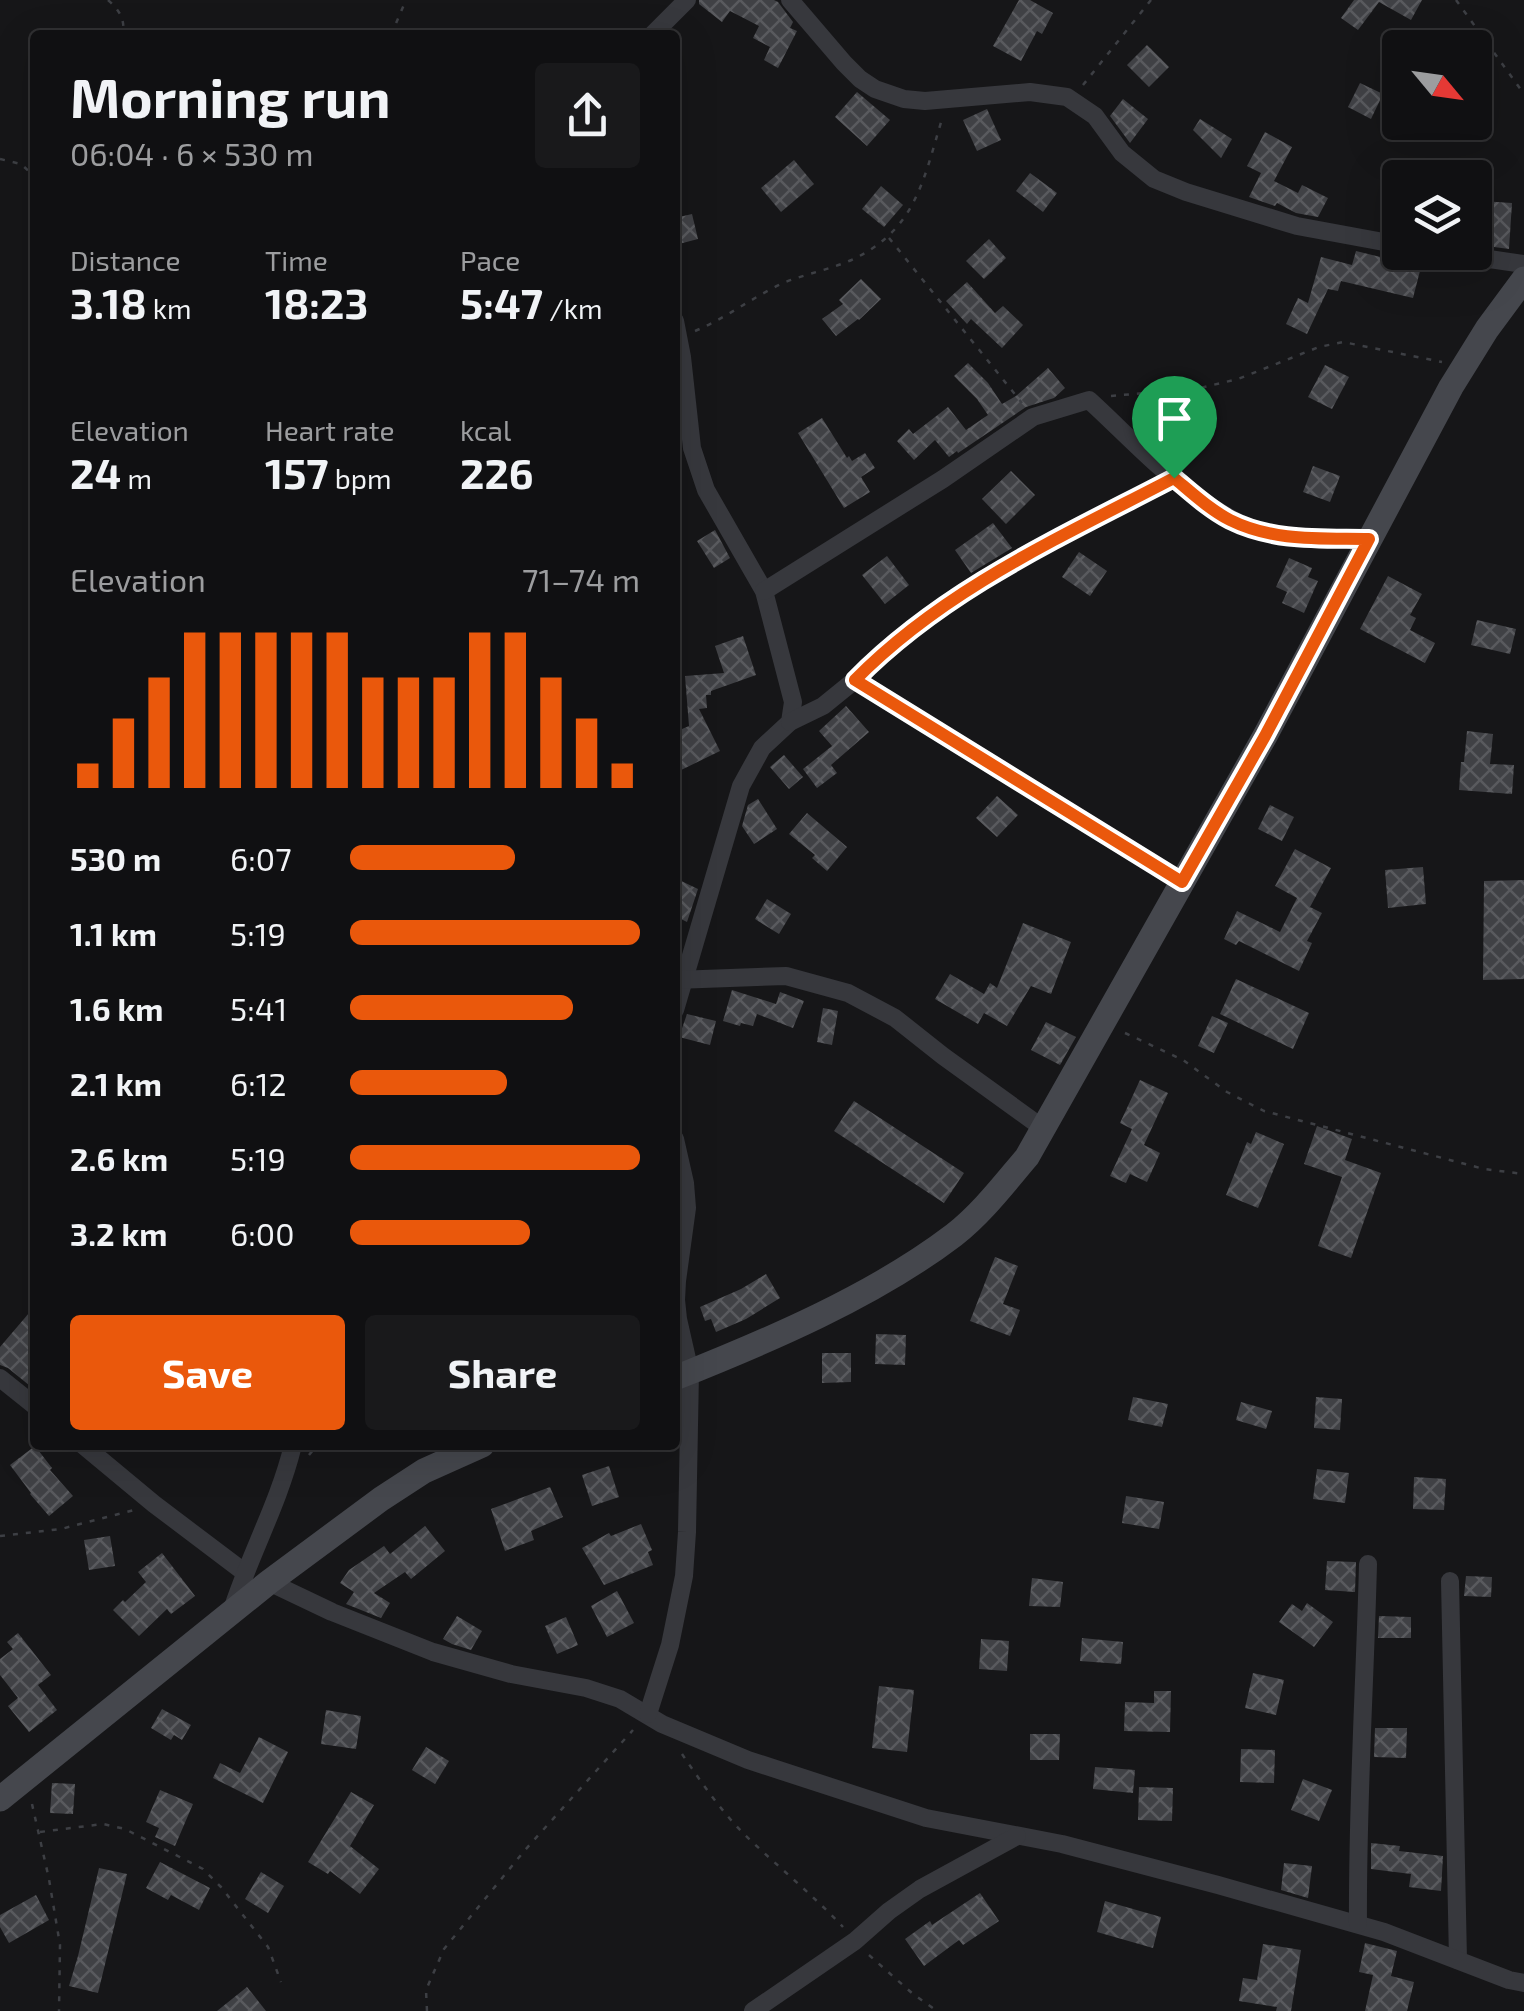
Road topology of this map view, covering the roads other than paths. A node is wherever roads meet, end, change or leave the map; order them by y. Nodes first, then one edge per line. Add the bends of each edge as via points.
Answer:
1 (688, 0) edge
2 (790, 0) edge
3 (657, 30) edge
4 (1382, 242) edge
5 (1492, 259) edge
6 (1524, 264) edge
7 (1524, 279) edge
8 (680, 354) edge
9 (1174, 478) junction
10 (1369, 539) junction
11 (764, 590) junction
12 (855, 680) junction
13 (790, 722) junction
14 (1182, 882) junction
15 (680, 977) edge
16 (680, 980) edge
17 (1044, 1128) junction
18 (680, 1161) edge
19 (680, 1259) edge
20 (680, 1341) edge
21 (683, 1375) edge
22 (0, 1378) edge
23 (30, 1402) edge
24 (89, 1450) edge
25 (291, 1450) edge
26 (471, 1450) edge
27 (1368, 1564) dead end
28 (244, 1572) junction
29 (270, 1582) junction
30 (1450, 1582) dead end
31 (230, 1615) junction
32 (648, 1714) junction
33 (0, 1799) edge
34 (1017, 1836) junction
35 (1358, 1924) junction
36 (1458, 1960) junction
37 (1524, 1983) edge
38 (753, 2011) edge

1 - 3 street
2 - 4 street via 875,89 926,101 1030,92 1072,99 1154,179 1297,226
5 - 6 street
7 - 10 street via 1463,367
8 - 11 street via 696,463
9 - 10 street via 1207,506 1256,531
9 - 11 street via 1089,400 1033,417
9 - 12 street via 958,596
10 - 14 street
11 - 13 street via 793,702
12 - 13 street
12 - 14 street
13 - 15 street via 762,748 740,786
14 - 17 street
16 - 17 street via 786,976 848,993 896,1018
17 - 21 street via 1028,1157 956,1234 835,1307
18 - 19 street via 687,1208
20 - 21 street
21 - 32 street via 684,1576
22 - 23 street
24 - 28 street
25 - 28 street
26 - 29 street via 380,1499
27 - 35 street
28 - 31 street
29 - 31 street
29 - 32 street via 433,1652 586,1688
30 - 36 street
31 - 33 street
32 - 34 street via 748,1760 875,1802
34 - 35 street
34 - 38 street via 920,1889
35 - 36 street
36 - 37 street

